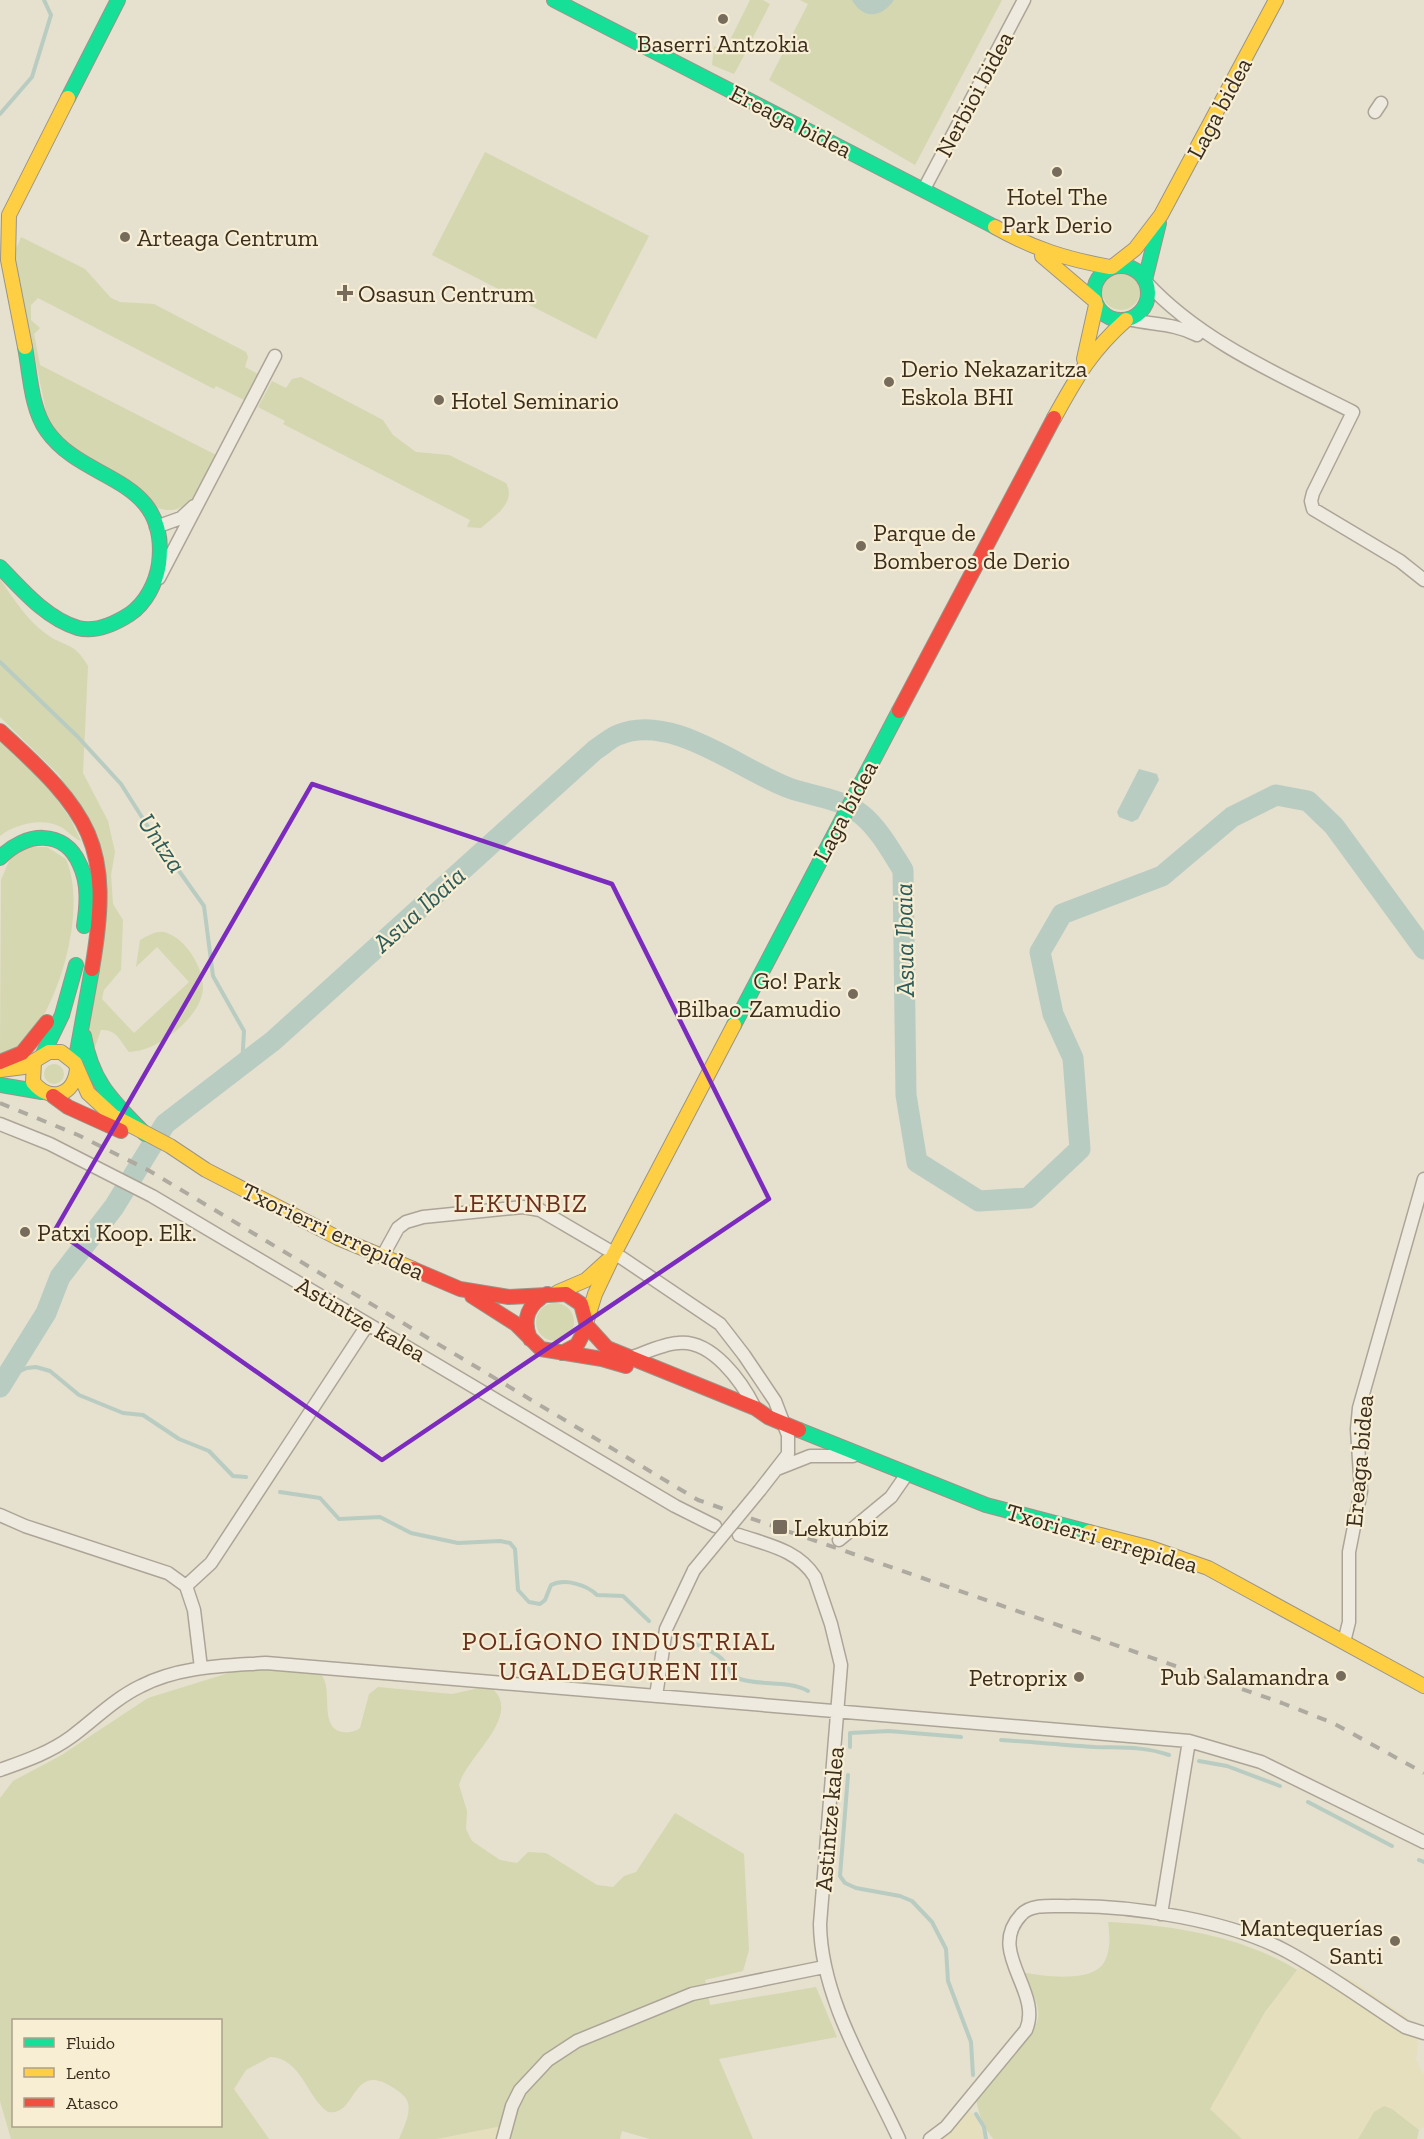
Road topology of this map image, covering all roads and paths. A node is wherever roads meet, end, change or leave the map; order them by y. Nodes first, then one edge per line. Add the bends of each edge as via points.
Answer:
1 (118, 0) edge
2 (554, 0) edge
3 (1024, 0) edge
4 (1276, 0) edge
5 (924, 189) junction
6 (1161, 215) junction
7 (1027, 244) junction
8 (1111, 267) junction
9 (1146, 281) junction
10 (1096, 303) junction
11 (1127, 319) junction
12 (1237, 350) junction
13 (275, 356) dead end
14 (1080, 371) junction
15 (204, 493) junction
16 (156, 527) junction
17 (0, 567) edge
18 (1424, 580) edge
19 (153, 589) junction
20 (0, 731) edge
21 (0, 858) edge
22 (73, 981) junction
23 (81, 1012) junction
24 (39, 1058) junction
25 (0, 1062) edge
26 (76, 1066) junction
27 (0, 1070) edge
28 (0, 1084) edge
29 (47, 1094) junction
30 (0, 1124) edge
31 (144, 1137) junction
32 (1424, 1179) edge
33 (614, 1254) junction
34 (382, 1257) junction
35 (460, 1289) junction
36 (554, 1292) junction
37 (587, 1323) junction
38 (368, 1324) junction
39 (531, 1339) junction
40 (562, 1353) junction
41 (629, 1358) junction
42 (755, 1408) junction
43 (768, 1417) junction
44 (784, 1422) junction
45 (868, 1457) junction
46 (776, 1470) junction
47 (907, 1474) junction
48 (0, 1515) edge
49 (715, 1527) dead end
50 (739, 1535) dead end
51 (839, 1540) dead end
52 (186, 1586) junction
53 (1344, 1642) junction
54 (201, 1668) junction
55 (1424, 1686) edge
56 (656, 1696) junction
57 (838, 1712) junction
58 (1189, 1741) junction
59 (0, 1770) edge
60 (1424, 1842) edge
61 (1161, 1914) junction
62 (824, 1967) junction
63 (1424, 2033) edge
64 (503, 2139) edge
65 (899, 2139) edge
66 (930, 2139) edge

1 - 16 main road via 9,215 8,260 43,425 63,449 128,485 147,508
2 - 5 main road, Ereaga bidea
3 - 5 street, Nerbioi bidea
4 - 6 main road, Laga bidea
5 - 7 main road, Ereaga bidea
6 - 8 main road, Laga bidea via 1135,249
6 - 9 main road, Laga bidea
7 - 8 main road via 1065,259
7 - 10 main road
8 - 9 main road via 1131,267
8 - 10 main road via 1096,282
9 - 11 main road via 1146,302 1141,311
9 - 12 street via 1171,309
10 - 11 main road via 1108,317
10 - 14 main road, Laga bidea
11 - 12 street via 1183,327 1215,344
11 - 14 main road, Laga bidea via 1099,344
12 - 18 street via 1353,412 1313,493 1313,510 1400,561
13 - 15 street
14 - 33 main road, Laga bidea
15 - 16 street via 181,518
15 - 19 street
16 - 19 main road via 159,566
17 - 19 main road via 48,613 81,629 102,628 131,615
20 - 23 main road via 63,791 78,811 93,846 101,898
21 - 22 main road via 12,844 38,836 62,843 79,862 86,904
22 - 24 main road via 58,1024
22 - 25 main road via 32,1043 10,1061
23 - 26 main road
23 - 31 main road via 86,1051 95,1077 107,1097
24 - 26 main road via 61,1052
24 - 27 main road via 12,1071
24 - 29 main road via 32,1076 36,1088
26 - 29 main road via 76,1081 69,1091
26 - 31 main road, Txorierri errepidea via 97,1103
28 - 29 main road, Txorierri errepidea
29 - 31 main road, Txorierri errepidea via 68,1107
30 - 38 street, Astintze kalea via 116,1177
31 - 34 main road, Txorierri errepidea
32 - 53 street, Ereaga bidea via 1359,1408 1360,1491 1348,1552 1349,1622
33 - 34 street via 540,1210 523,1207 406,1222 398,1228
33 - 36 main road via 586,1280
33 - 37 main road, Laga bidea via 595,1294
33 - 44 street via 720,1324 775,1401
34 - 35 main road, Txorierri errepidea
35 - 36 main road, Txorierri errepidea via 509,1297
35 - 39 main road, Txorierri errepidea via 503,1315
36 - 37 main road, Txorierri errepidea via 566,1294 581,1304
36 - 39 main road via 537,1299 528,1311 526,1325
37 - 40 main road via 577,1345
37 - 41 main road, Txorierri errepidea via 608,1348
38 - 49 street, Astintze kalea
38 - 52 street via 211,1563
39 - 40 main road, Txorierri errepidea via 548,1352
40 - 43 main road, Txorierri errepidea via 613,1361 747,1413
41 - 42 main road, Txorierri errepidea
41 - 42 street via 677,1342 693,1342 708,1350 743,1385
42 - 43 main road, Txorierri errepidea
43 - 44 main road, Txorierri errepidea
44 - 45 main road, Txorierri errepidea
44 - 46 street via 788,1454
45 - 46 street via 810,1456
45 - 47 main road, Txorierri errepidea
46 - 56 street, bridge via 694,1570 666,1629
47 - 51 street via 891,1497
47 - 53 main road, Txorierri errepidea via 1017,1514 1183,1558 1231,1579
48 - 52 street via 168,1572
50 - 57 street, Astintze kalea via 800,1557 815,1577 840,1656
52 - 54 street via 194,1610
53 - 55 main road, Txorierri errepidea
54 - 56 street via 266,1663
54 - 59 street via 170,1674 141,1686 109,1705 69,1738 38,1756
56 - 57 street
57 - 58 street
57 - 62 street, Astintze kalea via 820,1924
58 - 60 street via 1261,1762
58 - 61 street
61 - 63 street via 1230,1929 1285,1950 1405,2027
61 - 66 street via 1113,1907 1070,1911 1036,1907 1022,1913 1012,1928 1010,1955 1028,2002 1030,2021 1018,2041 946,2127
62 - 64 street via 692,1994 577,2041 548,2060 520,2090
62 - 65 street, Astintze kalea

